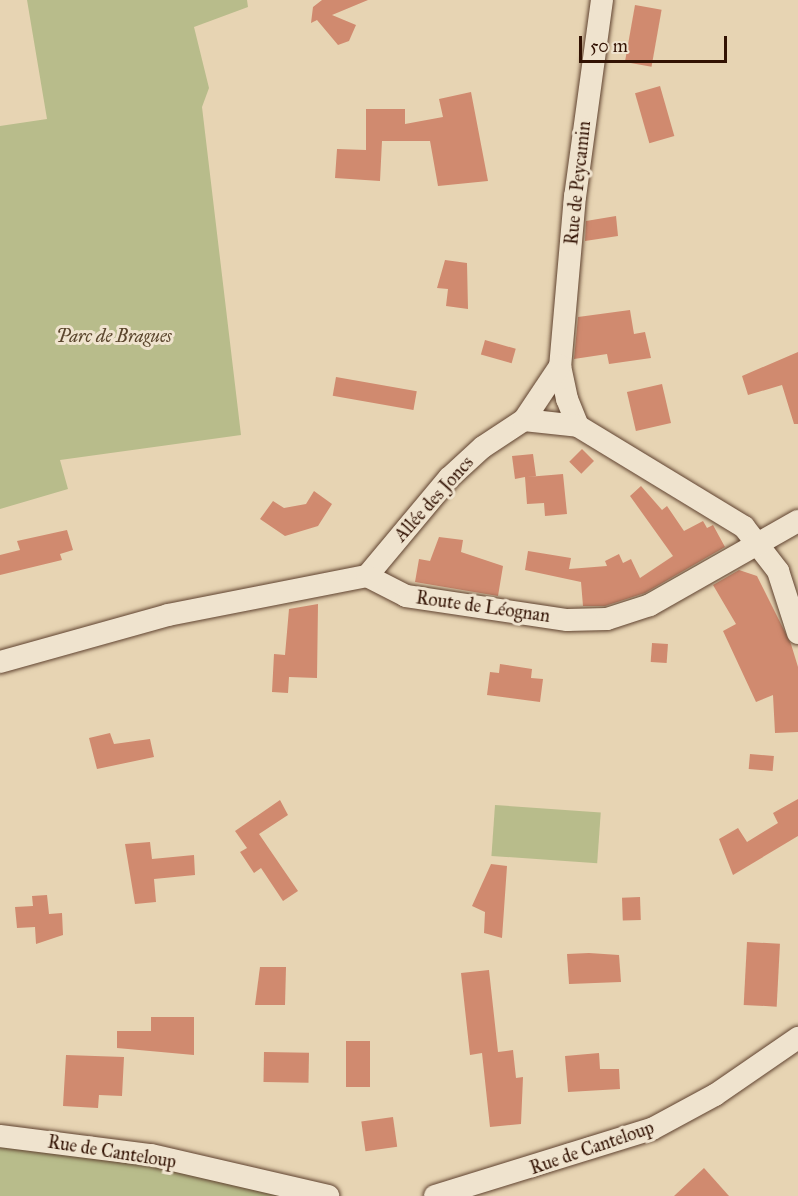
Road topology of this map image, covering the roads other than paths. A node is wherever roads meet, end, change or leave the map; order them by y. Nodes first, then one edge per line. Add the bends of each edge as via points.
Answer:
1 (602, 0) edge
2 (560, 366) junction
3 (524, 420) junction
4 (578, 426) junction
5 (798, 521) edge
6 (760, 546) junction
7 (367, 576) junction
8 (798, 633) edge
9 (0, 662) edge
10 (798, 1038) edge
11 (0, 1136) edge
12 (328, 1196) edge
13 (435, 1196) edge

1 - 2 street, Rue de Peycamin via 575,196
2 - 3 street, Rue de Peycamin
2 - 4 street, Rue de Peycamin
3 - 4 street
3 - 7 street, Allée des Joncs via 449,478
4 - 6 street via 744,527
5 - 6 street via 780,527
6 - 7 street, Route de Léognan via 650,605 607,619 567,620 406,596
6 - 8 street via 778,572
7 - 9 street via 168,615
10 - 13 street, Rue de Canteloup via 715,1095 652,1130
11 - 12 street, Rue de Canteloup via 151,1155

